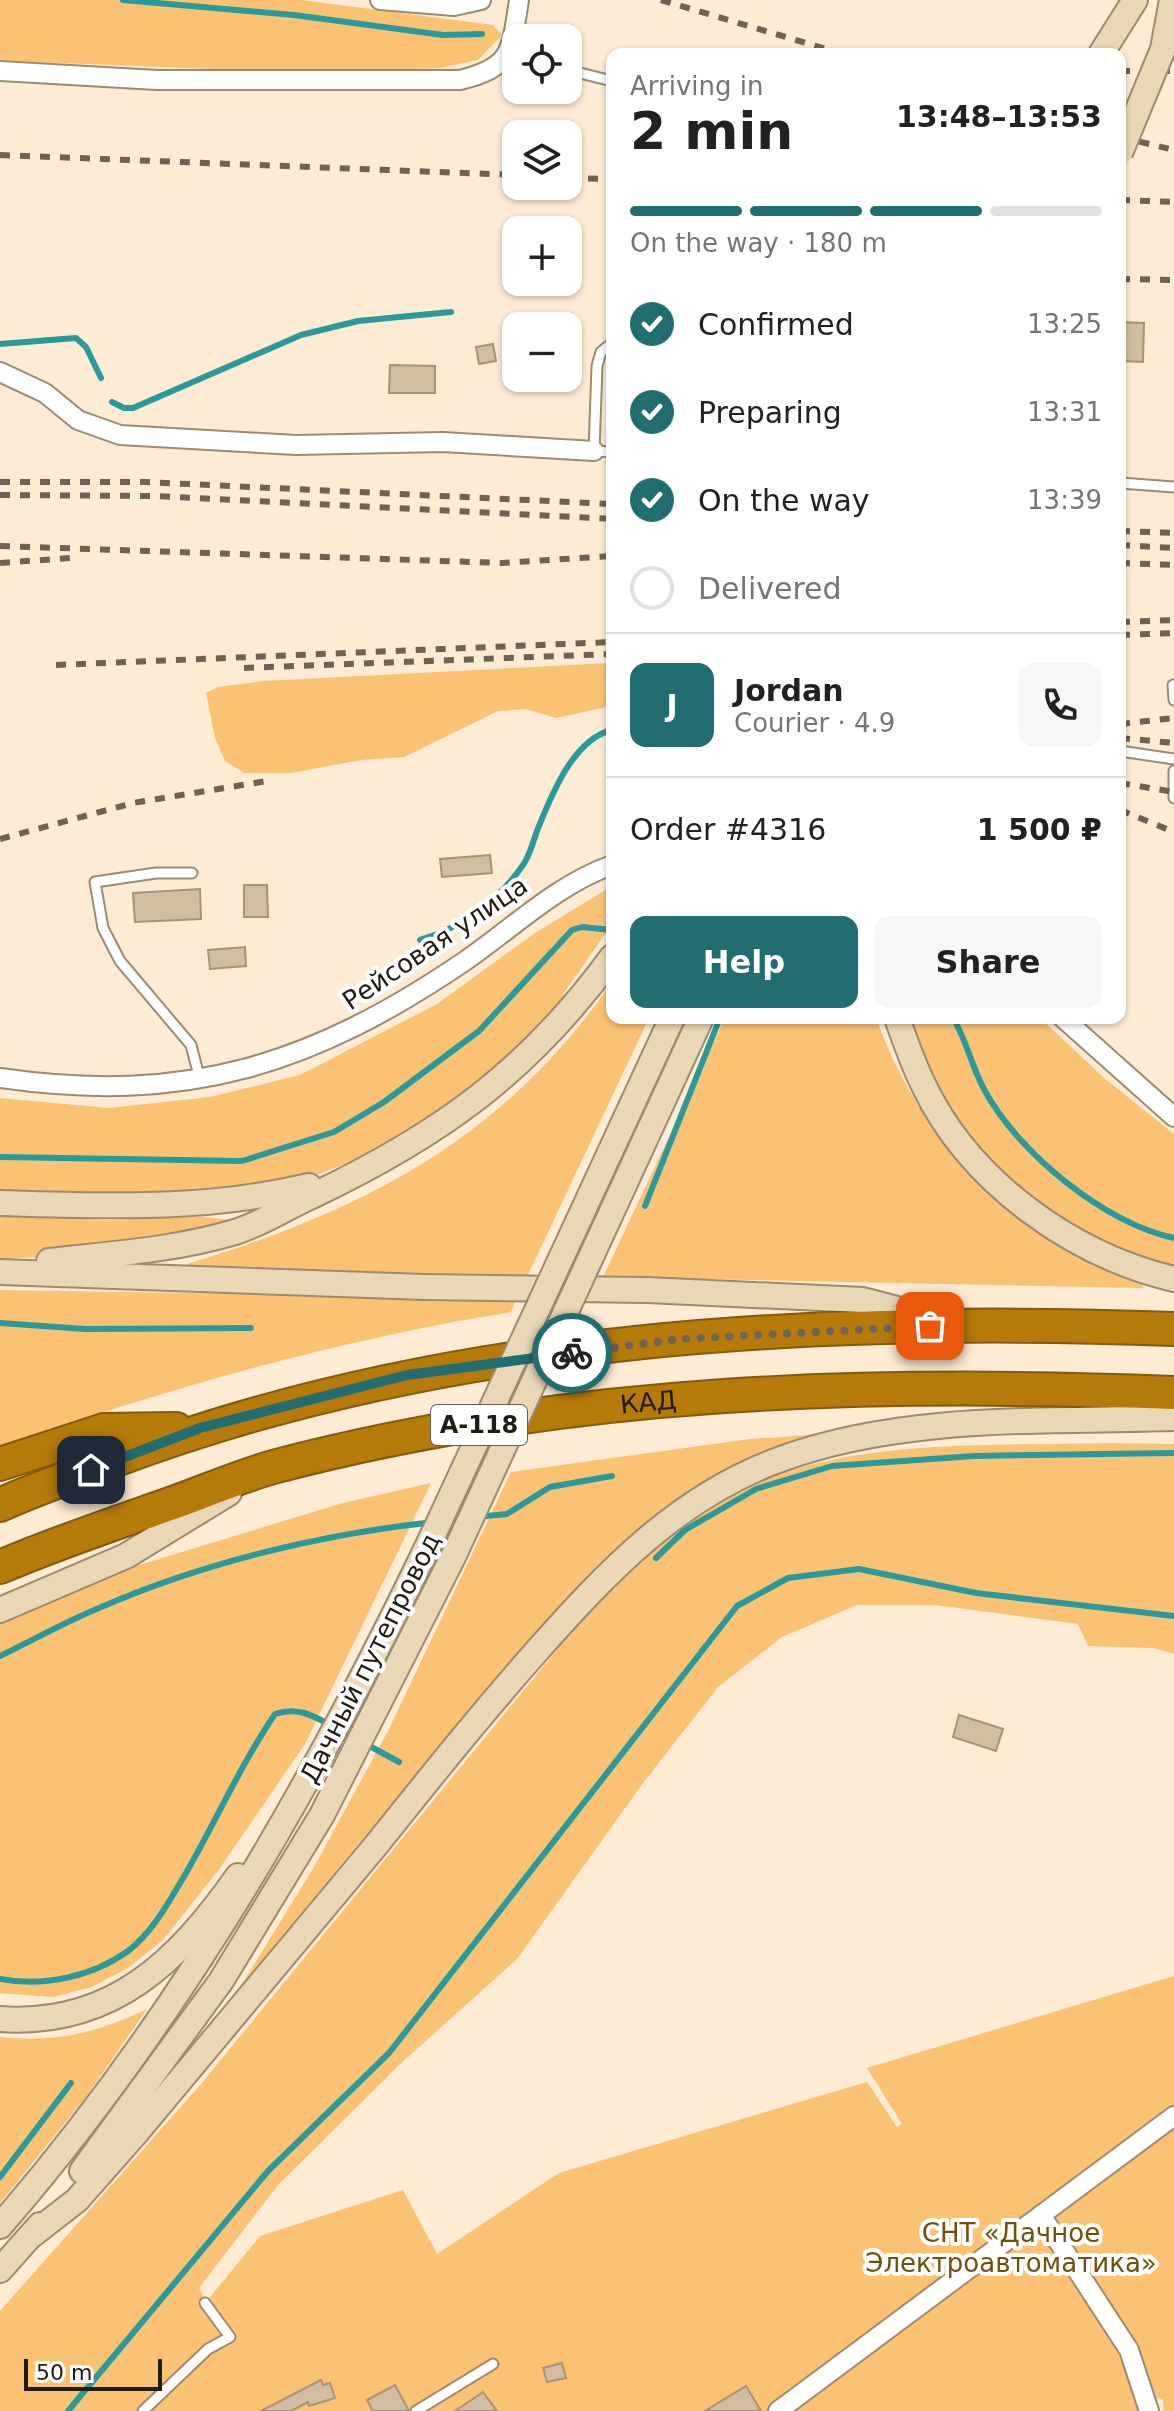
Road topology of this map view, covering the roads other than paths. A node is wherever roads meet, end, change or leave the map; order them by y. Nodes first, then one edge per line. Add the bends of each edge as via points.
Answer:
1 (380, 0) edge
2 (481, 0) edge
3 (519, 0) edge
4 (1135, 0) edge
5 (1141, 0) edge
6 (1172, 0) edge
7 (516, 24) edge
8 (1105, 48) edge
9 (1119, 48) edge
10 (502, 64) edge
11 (0, 71) edge
12 (582, 74) edge
13 (606, 80) edge
14 (1126, 100) edge
15 (1126, 138) edge
16 (606, 348) edge
17 (0, 372) edge
18 (603, 452) edge
19 (1126, 483) edge
20 (1174, 487) edge
21 (1173, 685) edge
22 (1174, 700) edge
23 (1126, 752) edge
24 (1174, 759) edge
25 (1174, 771) edge
26 (1174, 798) edge
27 (606, 868) edge
28 (192, 873) dead end
29 (606, 965) edge
30 (669, 1024) edge
31 (698, 1024) edge
32 (1070, 1024) edge
33 (900, 1028) edge
34 (0, 1078) edge
35 (200, 1080) junction
36 (1174, 1117) edge
37 (354, 1176) junction
38 (0, 1203) edge
39 (0, 1269) edge
40 (1174, 1279) edge
41 (958, 1325) junction
42 (1174, 1329) edge
43 (1174, 1393) edge
44 (1174, 1418) edge
45 (200, 1428) junction
46 (0, 1464) edge
47 (269, 1468) junction
48 (0, 1505) edge
49 (0, 1567) edge
50 (0, 1610) edge
51 (334, 1735) junction
52 (0, 2019) edge
53 (1174, 2116) edge
54 (1041, 2215) junction
55 (0, 2226) edge
56 (32, 2235) junction
57 (0, 2270) edge
58 (205, 2303) dead end
59 (493, 2364) dead end
60 (143, 2411) edge
61 (416, 2411) edge
62 (778, 2411) edge
63 (1149, 2411) edge

1 - 2 street via 454,6
3 - 7 street
4 - 8 main road
5 - 9 main road
6 - 14 main road, bridge
6 - 15 main road, bridge via 1163,49
10 - 11 street via 460,80 157,80
12 - 13 lane
16 - 18 lane via 597,366
17 - 18 street via 45,393 78,420 120,435 296,445 443,442
19 - 20 lane
21 - 22 lane
23 - 24 lane
25 - 26 lane
27 - 35 street, Рейсовая улица via 561,890 404,1001 355,1029 286,1058
28 - 35 lane via 95,882 103,928 120,961 191,1045
29 - 37 main road via 530,1056 461,1110
30 - 51 main road, Дачный путепровод, bridge via 409,1586
31 - 56 main road, Дачный путепровод, bridge via 453,1557 322,1815 186,2032
32 - 36 street
33 - 40 main road via 940,1113 990,1175 1064,1233 1096,1251
34 - 35 street, Рейсовая улица via 123,1087
37 - 38 main road via 234,1201 163,1206
37 - 39 main road via 237,1231 152,1250
39 - 41 main road via 863,1300
41 - 42 highway, А-118
41 - 45 highway, А-118 via 680,1339 407,1375
43 - 47 highway, КАД / А-118 via 1001,1386 692,1396 441,1431
44 - 56 main road via 882,1433 778,1460 729,1481 656,1528 491,1703 77,2200
45 - 46 highway via 104,1430
45 - 48 highway, А-118
47 - 49 highway, КАД / А-118
47 - 50 main road via 126,1556
51 - 52 main road via 235,1880 174,1956 121,1993 73,2015
51 - 55 main road, Дачный путепровод via 162,2019
53 - 54 street
54 - 62 street
54 - 63 street via 1129,2350
56 - 57 main road, Дачный путепровод
58 - 60 lane via 230,2337 208,2349
59 - 61 lane

